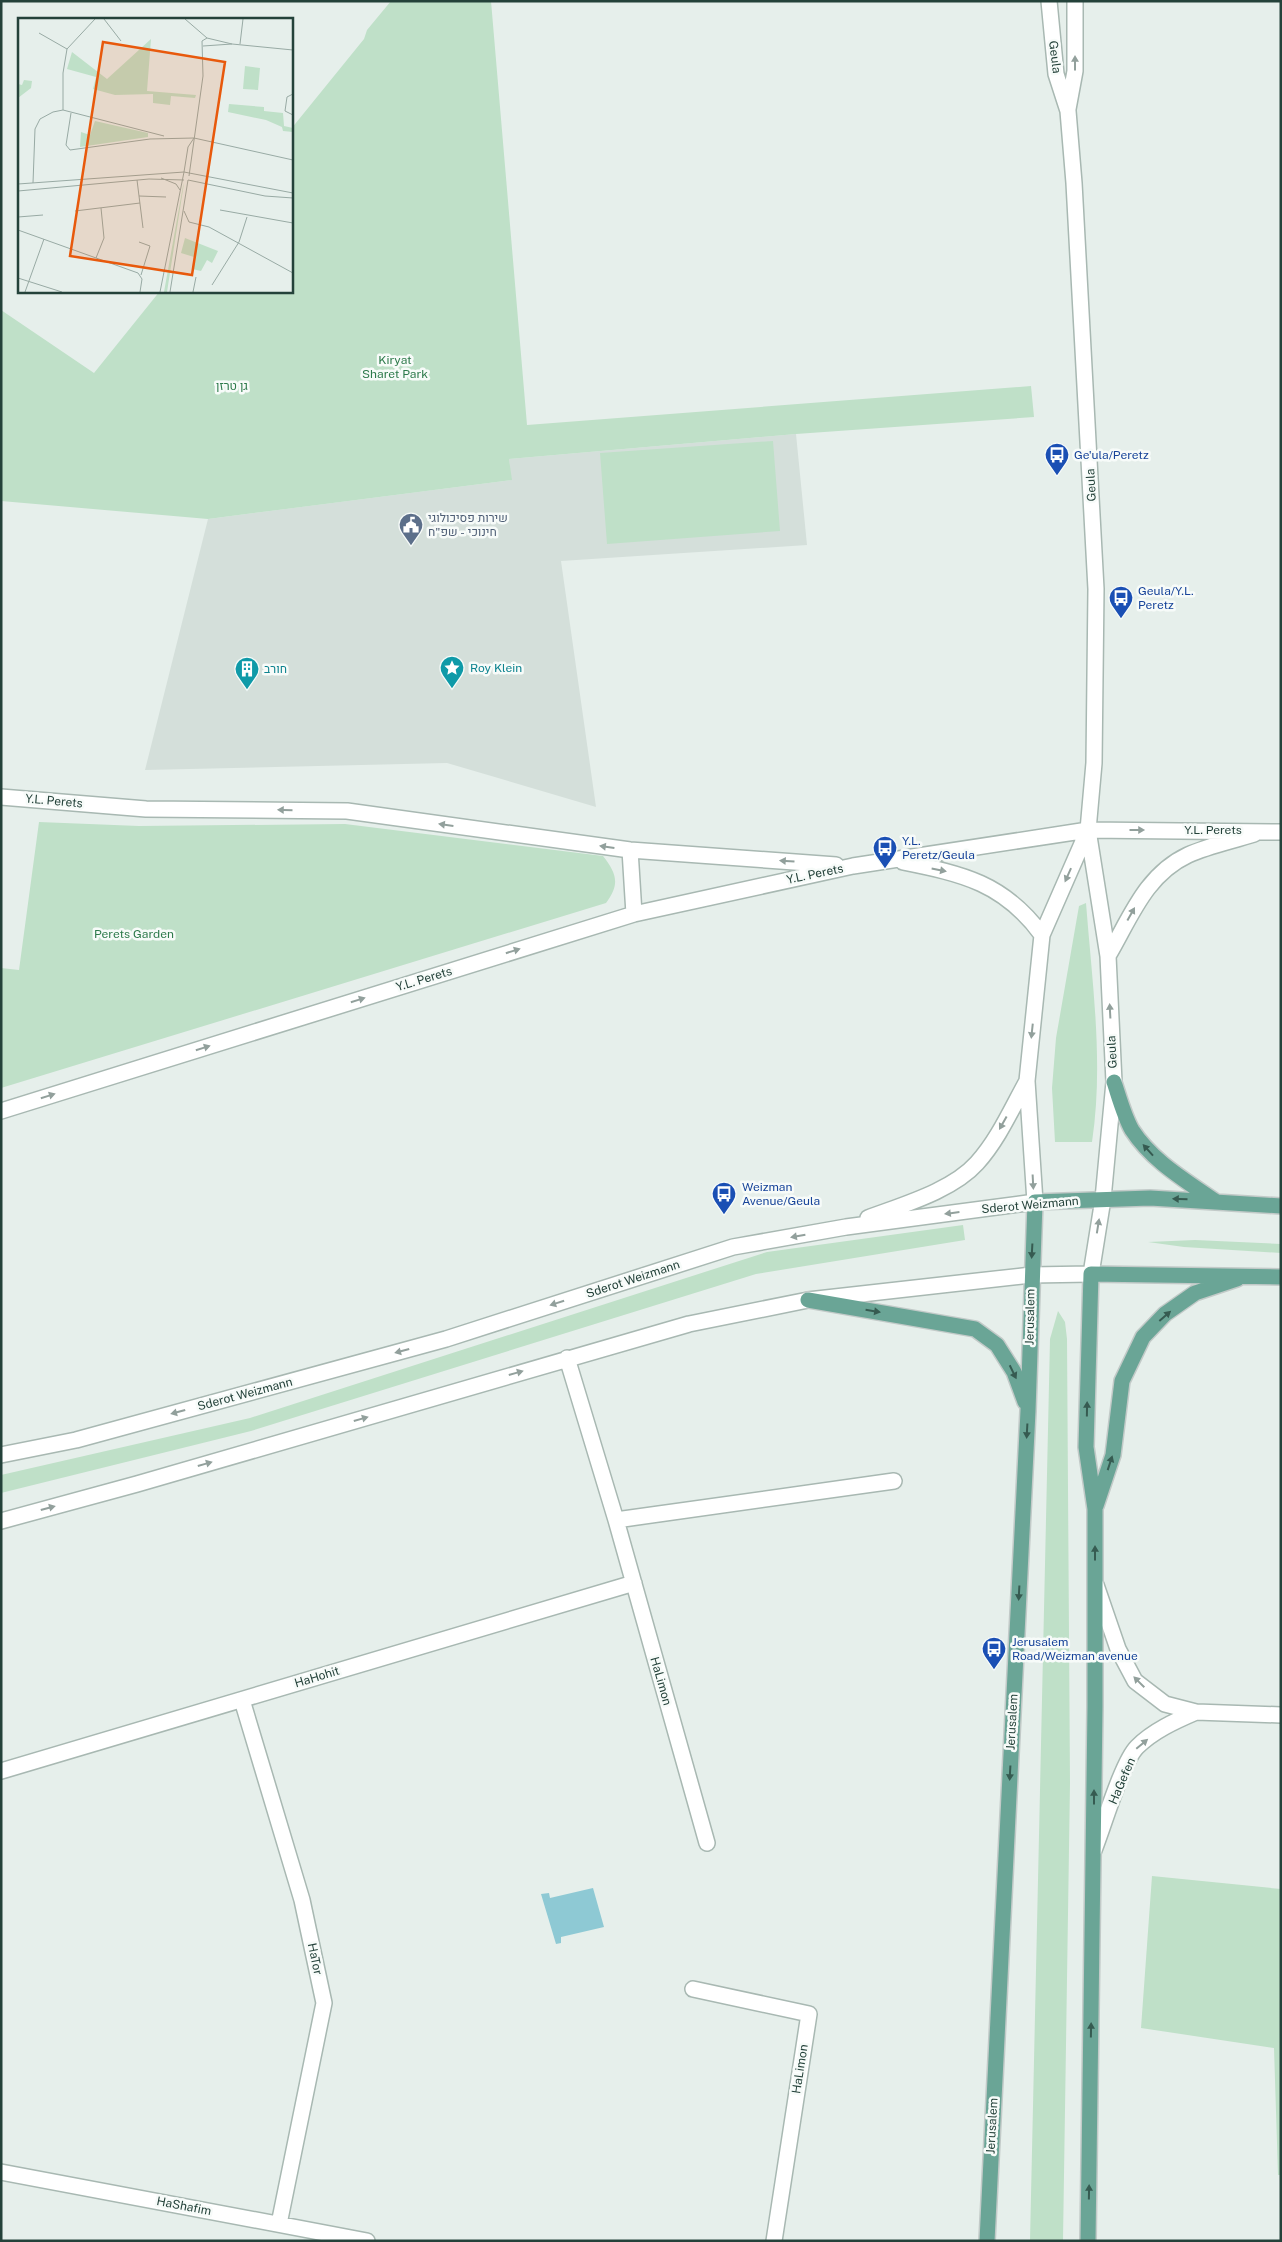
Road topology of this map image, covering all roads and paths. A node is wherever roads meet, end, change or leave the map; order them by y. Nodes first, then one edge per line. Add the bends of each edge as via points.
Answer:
1 (1049, 1) edge
2 (1075, 1) edge
3 (1068, 111) junction
4 (1, 797) edge
5 (1088, 830) junction
6 (1274, 831) edge
7 (630, 850) junction
8 (892, 860) junction
9 (853, 866) junction
10 (634, 914) junction
11 (1042, 936) junction
12 (1108, 956) junction
13 (1027, 1081) junction
14 (1114, 1082) junction
15 (1, 1111) edge
16 (1103, 1199) junction
17 (1215, 1201) junction
18 (1035, 1202) junction
19 (1281, 1206) edge
20 (846, 1227) junction
21 (1090, 1274) junction
22 (1251, 1274) junction
23 (1031, 1275) junction
24 (1281, 1276) edge
25 (808, 1300) junction
26 (567, 1358) junction
27 (1028, 1411) junction
28 (1, 1455) edge
29 (894, 1481) dead end
30 (1095, 1509) junction
31 (616, 1520) junction
32 (1, 1521) edge
33 (1094, 1581) junction
34 (634, 1583) junction
35 (242, 1700) junction
36 (1196, 1712) junction
37 (1281, 1715) edge
38 (1, 1771) edge
39 (707, 1843) dead end
40 (1094, 1852) junction
41 (693, 1989) dead end
42 (1, 2172) edge
43 (279, 2224) junction
44 (367, 2241) edge
45 (774, 2241) edge
46 (987, 2241) edge
47 (1088, 2241) edge

1 - 3 street, Geula via 1056,74
3 -> 2 street, Geula via 1075,71
3 - 5 street, Geula via 1096,589 1094,763
7 -> 4 street, Y.L. Perets via 347,811 146,809
5 -> 6 street, Y.L. Perets
5 - 8 street, Y.L. Perets
5 -> 11 street, Geula
5 - 12 street, Geula
12 -> 6 street, Y.L. Perets via 1141,896 1158,875 1187,856
9 -> 7 street, Y.L. Perets
7 - 10 street
8 - 9 street, Y.L. Perets
8 -> 11 street, Y.L. Perets via 954,872 985,885 1014,903
9 - 10 street, Y.L. Perets
15 -> 10 street, Y.L. Perets
11 -> 13 street, Geula
14 -> 12 street, Geula
13 -> 18 street, Geula
13 -> 20 street via 995,1138 976,1164 942,1190
14 - 16 street, Geula
17 -> 14 main road via 1161,1164 1146,1148 1131,1129
17 -> 16 main road, Sderot Weizmann
16 - 18 main road, Sderot Weizmann
21 -> 16 street, Geula
17 - 19 main road, Sderot Weizmann
18 -> 20 street, Sderot Weizmann
18 -> 23 main road, Jerusalem
20 -> 28 street, Sderot Weizmann via 733,1247 446,1339 76,1440
21 - 22 main road
21 - 23 street
30 -> 21 main road via 1086,1447
22 - 24 main road
30 -> 22 main road via 1113,1455 1122,1381 1143,1337 1165,1314 1195,1293
23 - 25 street
23 - 27 main road, Jerusalem
25 - 26 street via 689,1324
25 -> 27 main road via 975,1329 997,1345 1014,1372
26 - 31 street, HaLimon
32 -> 26 street
27 -> 46 main road, Jerusalem
29 - 31 street
33 -> 30 main road
31 - 34 street, HaLimon
36 -> 33 street, HaGefen via 1165,1704 1135,1681 1118,1648
40 -> 33 main road
34 - 35 street, HaHohit
34 - 39 street, HaLimon
35 - 38 street, HaHohit
35 - 43 street, HaTor via 302,1900 324,2003
36 - 37 street, HaGefen
40 -> 36 street, HaGefen via 1126,1766 1136,1748 1173,1722
47 -> 40 main road
41 - 45 street, HaLimon via 808,2014
42 - 43 street, HaShafim
43 - 44 street, HaShafim

